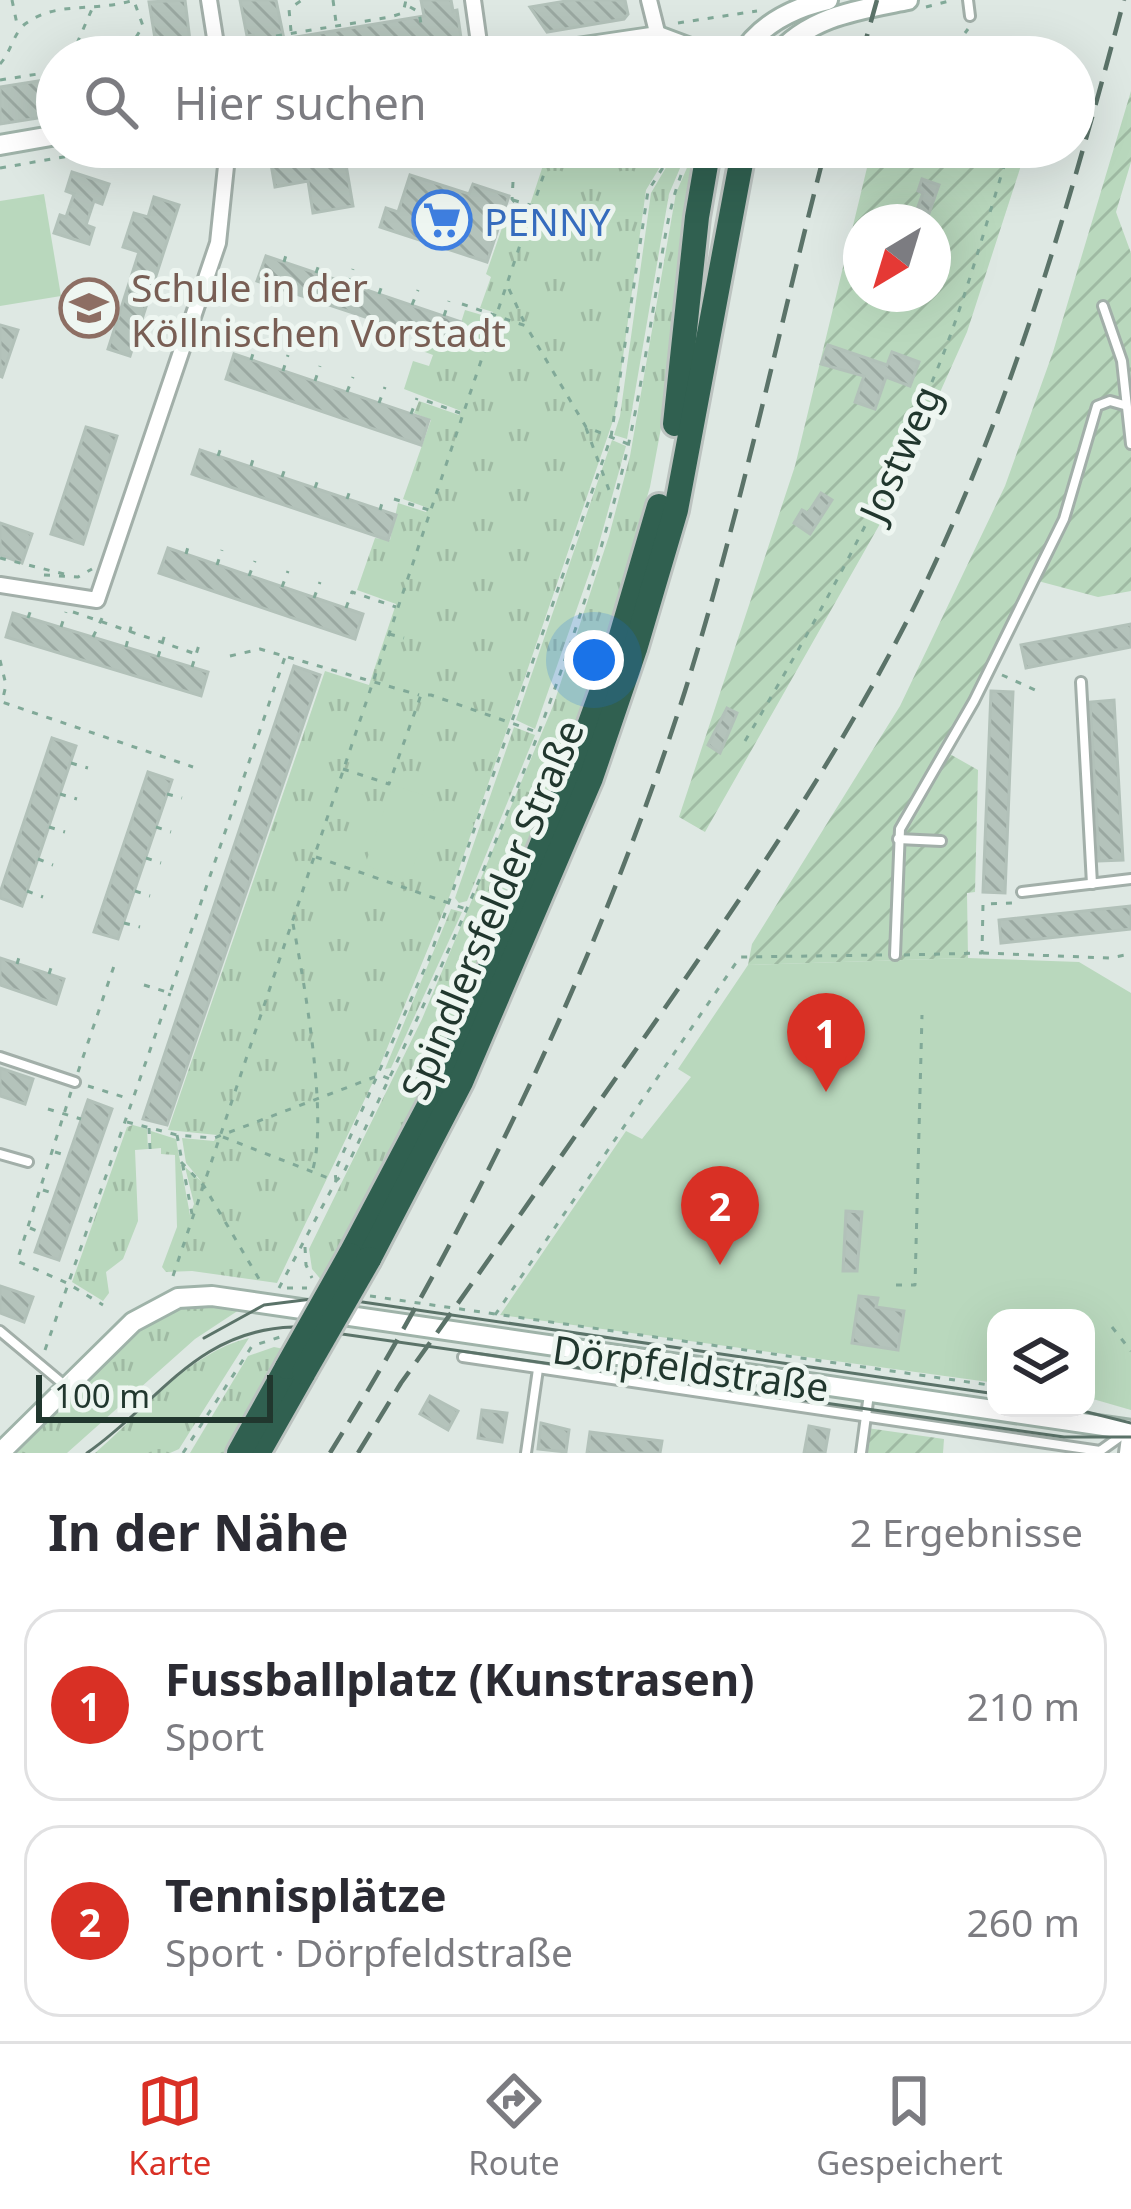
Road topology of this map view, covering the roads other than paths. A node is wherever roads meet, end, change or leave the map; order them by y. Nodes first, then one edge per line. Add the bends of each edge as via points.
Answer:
1 (209, 0) edge
2 (473, 0) edge
3 (649, 0) edge
4 (968, 0) edge
5 (913, 4) edge
6 (838, 6) edge
7 (970, 16) road end
8 (663, 30) junction
9 (215, 36) edge
10 (478, 36) edge
11 (630, 36) edge
12 (674, 36) edge
13 (758, 36) edge
14 (798, 36) edge
15 (36, 139) edge
16 (0, 145) edge
17 (226, 168) edge
18 (705, 168) edge
19 (740, 168) edge
20 (1103, 306) dead end
21 (1124, 405) junction
22 (1131, 444) edge
23 (0, 585) edge
24 (1082, 682) dead end
25 (898, 839) junction
26 (941, 841) dead end
27 (1131, 879) edge
28 (1092, 884) junction
29 (1022, 892) road end
30 (895, 955) road end
31 (0, 1057) edge
32 (75, 1082) road end
33 (0, 1154) edge
34 (28, 1162) dead end
35 (359, 1257) junction
36 (0, 1331) edge
37 (463, 1357) dead end
38 (538, 1369) junction
39 (296, 1370) junction
40 (69, 1389) junction
41 (869, 1393) junction
42 (867, 1417) junction
43 (1131, 1430) edge
44 (0, 1453) edge
45 (239, 1453) edge
46 (257, 1453) edge
47 (526, 1453) edge
48 (861, 1453) edge
49 (1127, 1453) edge

1 - 9 street
2 - 10 street
3 - 8 street
4 - 7 lane
5 - 6 street
6 - 13 street via 802,6
6 - 14 street
8 - 11 street
8 - 12 street
15 - 16 street
17 - 23 street via 218,243 97,600
18 - 35 highway, Spindlersfelder Straße via 679,402 659,508 618,646 445,1075
19 - 35 highway, Spindlersfelder Straße via 676,510 591,778 461,1082
20 - 21 lane via 1122,361
21 - 22 lane
21 - 25 lane via 1097,406 1064,519
24 - 28 lane
25 - 26 lane
25 - 30 lane
27 - 28 lane
28 - 29 lane
31 - 32 lane
33 - 34 lane
35 - 39 highway, Spindlersfelder Straße, bridge
36 - 40 lane
37 - 38 lane, Dörpfeldstraße
38 - 42 lane, Dörpfeldstraße
38 - 47 lane
39 - 45 highway, Spindlersfelder Straße
39 - 46 highway, Spindlersfelder Straße
40 - 41 street, Dörpfeldstraße via 156,1307 178,1298 257,1294
40 - 44 street, Dörpfeldstraße
41 - 42 lane
41 - 43 street, Dörpfeldstraße
42 - 43 lane, Dörpfeldstraße via 1100,1451
42 - 48 lane, Dörpfeldstraße
43 - 49 street

